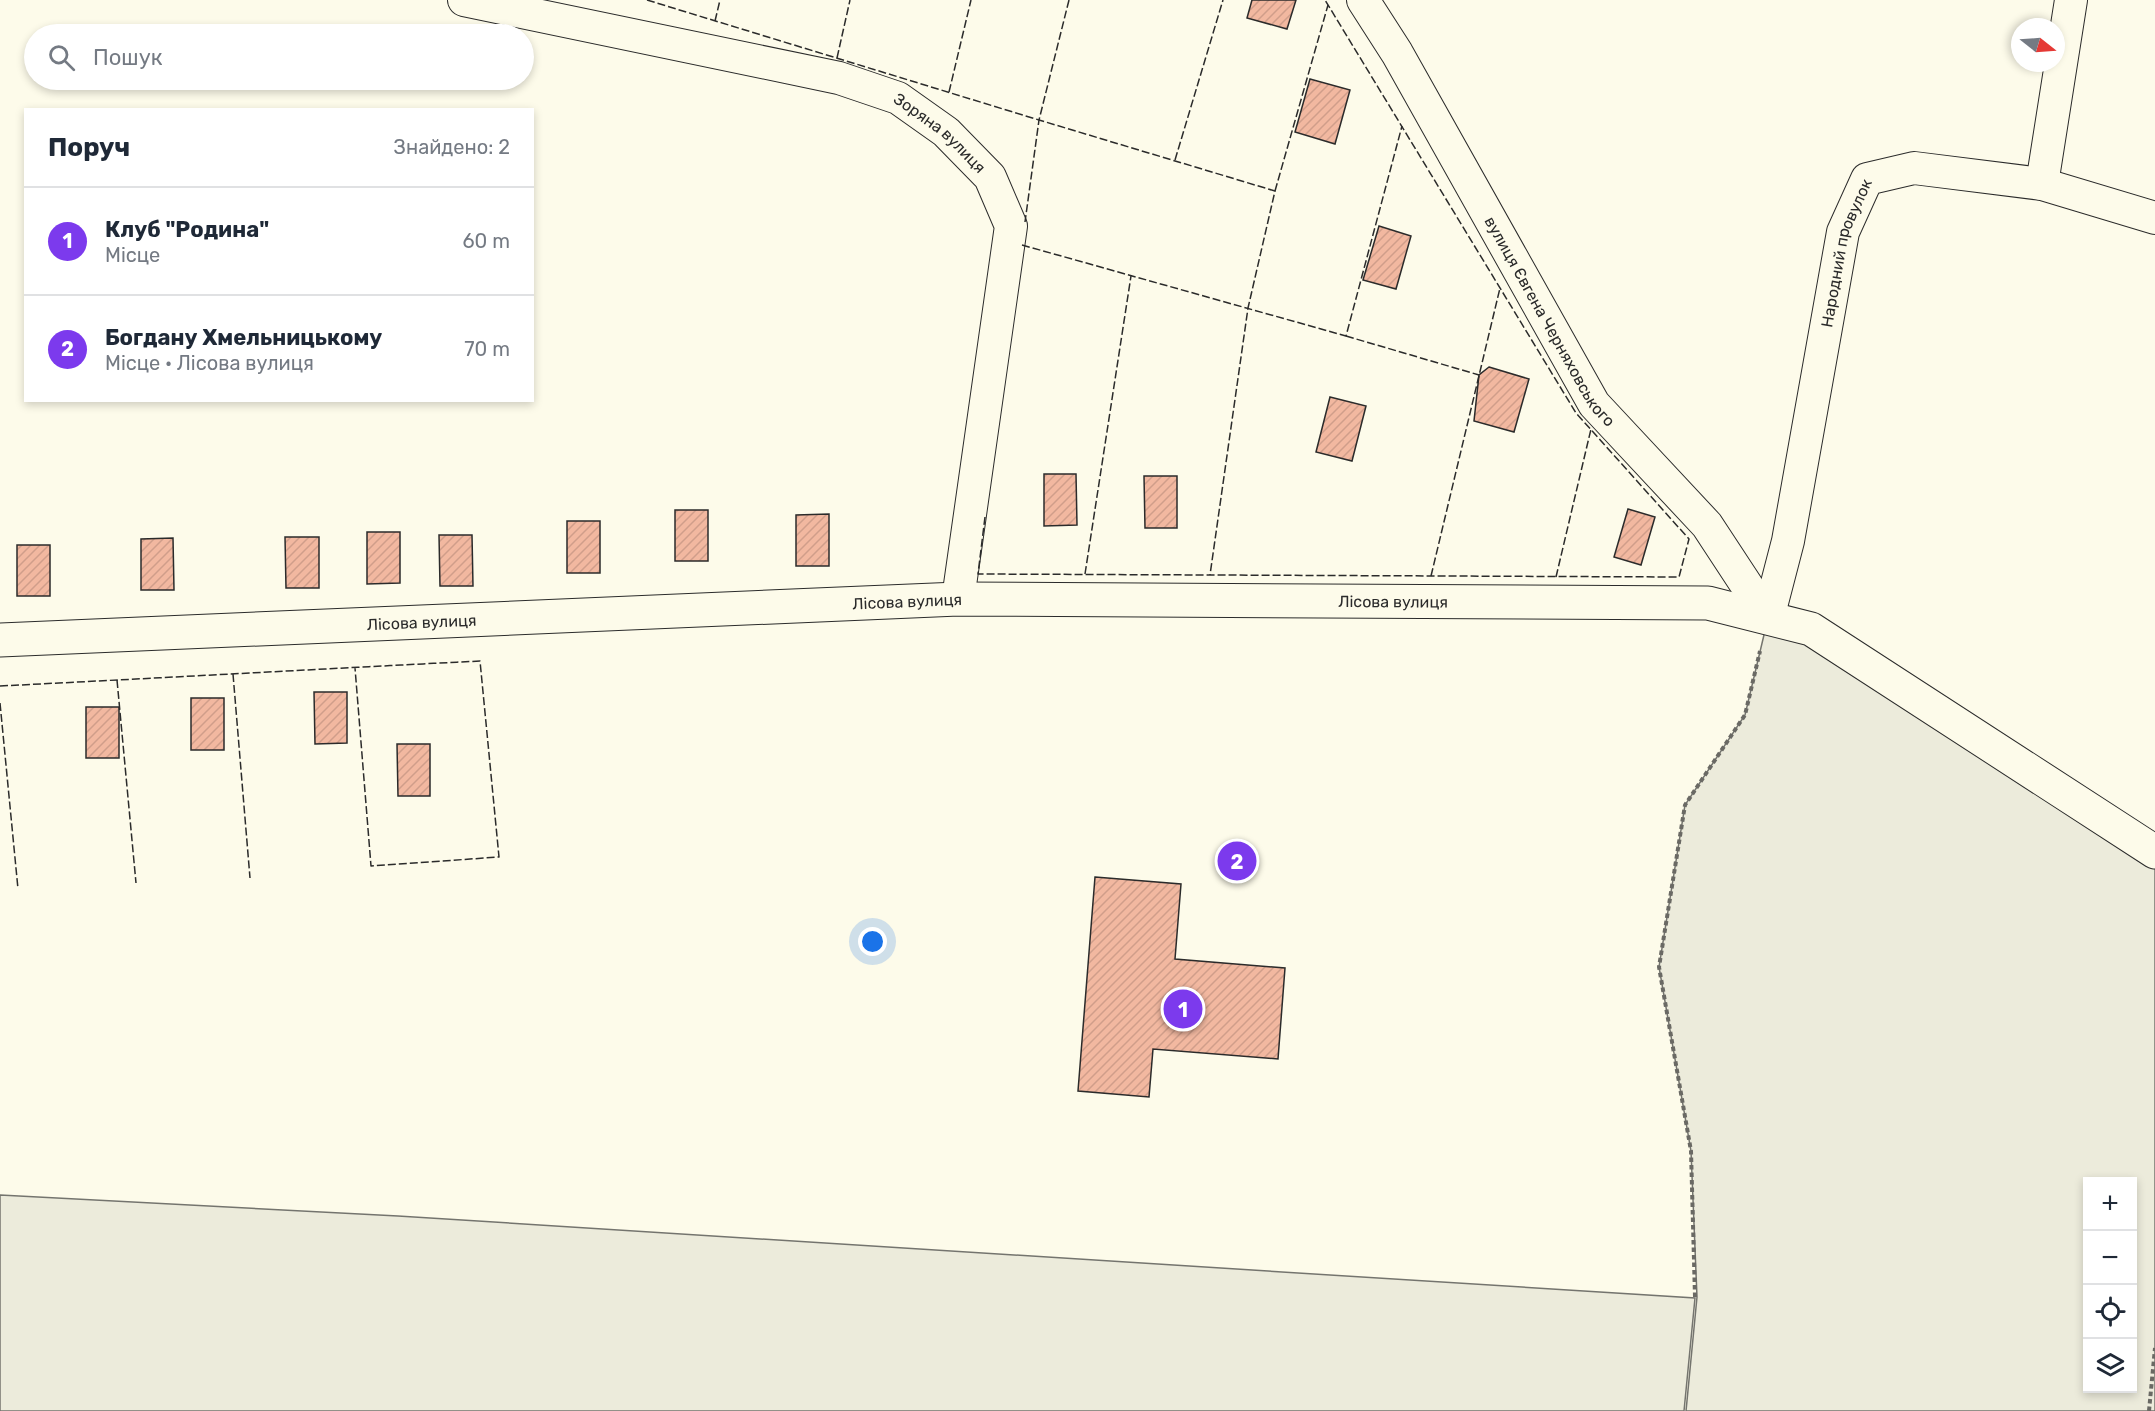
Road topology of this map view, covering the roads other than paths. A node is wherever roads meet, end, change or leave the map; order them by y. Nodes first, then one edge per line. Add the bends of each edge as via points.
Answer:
1 (464, 0) edge
2 (1363, 0) edge
3 (2071, 0) edge
4 (2042, 184) junction
5 (2155, 218) edge
6 (958, 599) junction
7 (1768, 618) junction
8 (0, 640) edge
9 (2155, 852) edge

1 - 6 street, Зоряна вулиця via 839,78 898,98 946,132 990,177 1011,226
2 - 7 street, вулиця Євгена Черняховського via 1397,53 1594,404 1707,525
3 - 4 street
4 - 5 street, Народний провулок
4 - 7 street, Народний провулок via 1914,168 1867,179 1843,232 1788,541
6 - 7 street, Лісова вулиця via 1708,603
6 - 8 street, Лісова вулиця
7 - 9 street, Лісова вулиця via 1810,629

